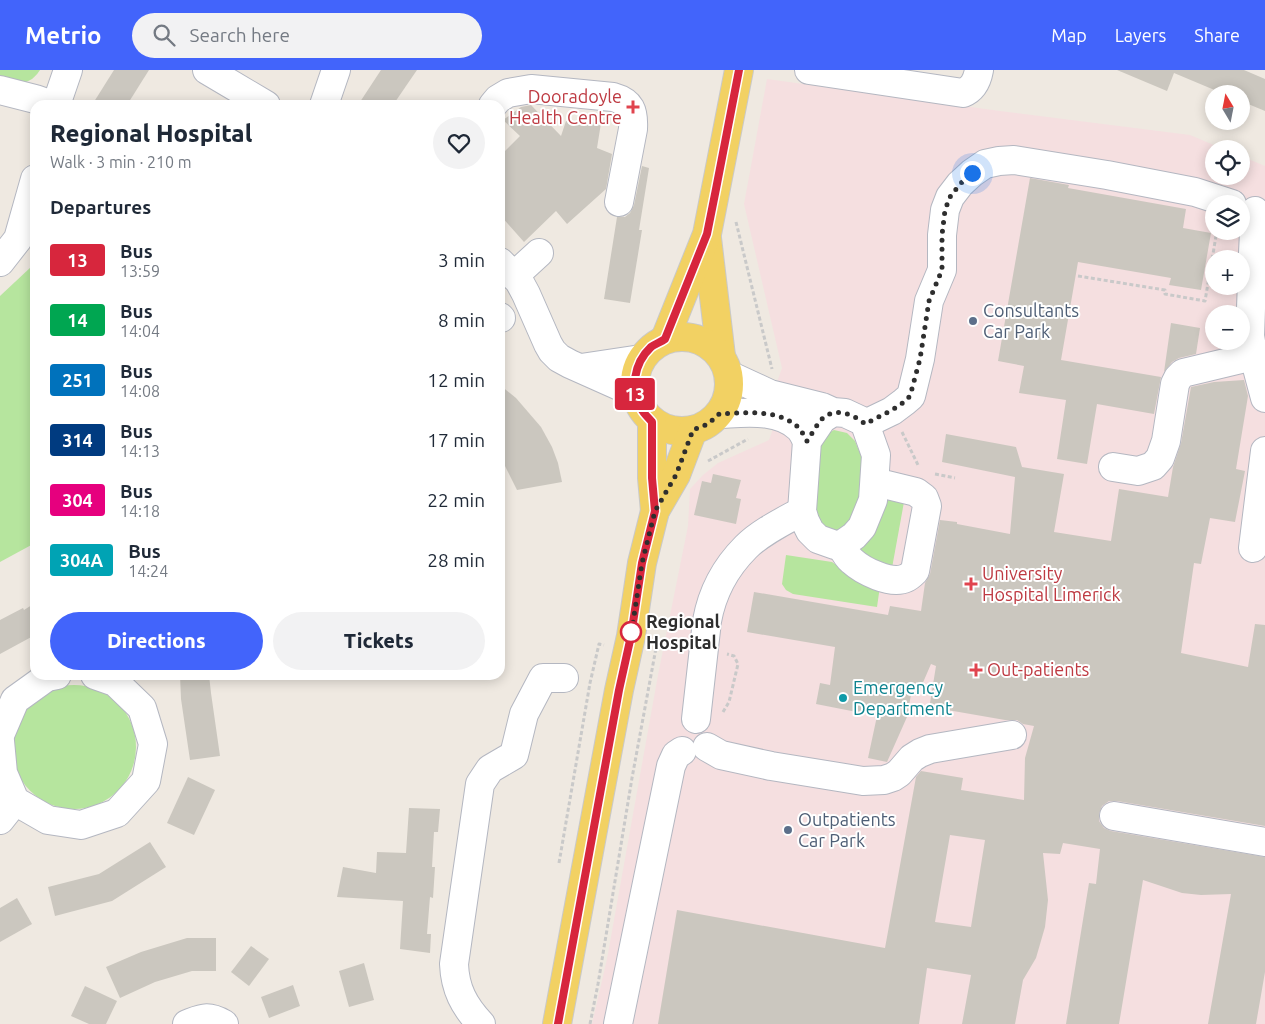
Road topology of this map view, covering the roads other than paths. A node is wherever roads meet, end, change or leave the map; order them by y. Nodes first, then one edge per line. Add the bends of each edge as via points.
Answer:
1 (68, 70) edge
2 (206, 70) edge
3 (336, 70) edge
4 (738, 70) edge
5 (809, 70) edge
6 (979, 70) edge
7 (0, 90) edge
8 (40, 100) edge
9 (56, 100) edge
10 (257, 100) edge
11 (326, 100) edge
12 (497, 100) edge
13 (1205, 195) edge
14 (30, 197) edge
15 (619, 202) dead end
16 (707, 234) junction
17 (1249, 240) edge
18 (539, 253) dead end
19 (0, 262) edge
20 (507, 269) edge
21 (665, 339) junction
22 (1257, 351) edge
23 (641, 359) junction
24 (725, 365) junction
25 (581, 368) junction
26 (635, 392) junction
27 (1265, 398) edge
28 (833, 412) junction
29 (719, 414) junction
30 (652, 422) junction
31 (865, 424) junction
32 (693, 430) junction
33 (807, 441) junction
34 (1265, 451) edge
35 (1113, 467) dead end
36 (875, 482) junction
37 (655, 511) junction
38 (802, 511) junction
39 (841, 545) junction
40 (1253, 548) dead end
41 (564, 678) dead end
42 (42, 680) edge
43 (112, 680) edge
44 (1012, 734) dead end
45 (0, 735) edge
46 (0, 741) edge
47 (694, 749) junction
48 (8, 811) edge
49 (1114, 816) dead end
50 (1265, 842) edge
51 (187, 1024) edge
52 (224, 1024) edge
53 (481, 1024) edge
54 (558, 1024) edge
55 (618, 1024) edge

1 - 9 street
2 - 10 street
3 - 11 street
4 - 16 main road
5 - 6 street via 963,93 974,85
7 - 8 street
12 - 15 street via 508,93 531,89 613,97 628,105 634,117 633,129
13 - 31 street via 1014,160 985,164 960,184 945,210 942,270 929,301 920,359 910,396
14 - 19 street via 18,239
16 - 21 main road
16 - 24 main road
17 - 22 street via 1250,327
18 - 20 street
20 - 25 street via 526,294 552,351
21 - 23 main road via 652,346
21 - 24 main road via 693,337 708,344
22 - 27 street
22 - 35 street via 1183,373 1175,384 1166,441 1160,458 1154,466 1138,471
23 - 25 street
23 - 26 main road via 635,375
24 - 28 street via 770,394
24 - 29 main road via 728,398
25 - 26 street
26 - 30 main road via 642,410
28 - 31 street via 845,413
28 - 33 street via 822,419
29 - 32 main road via 708,424
29 - 33 street via 766,413 791,421
30 - 32 main road via 672,430
30 - 37 main road
31 - 36 street via 876,455
32 - 37 main road via 676,475
33 - 38 street
34 - 40 street
36 - 39 street via 873,500 862,527
36 - 39 street via 916,492 924,498 927,506 915,571 906,578 884,578 852,561
37 - 54 main road via 642,563
38 - 39 street via 810,531 818,539
38 - 47 street via 748,545 717,588 707,621 696,719 684,721 674,736 678,747
41 - 53 street via 543,678 524,714 514,755 490,770 480,784 454,964 459,991
42 - 45 street via 15,700
43 - 48 street via 142,708 153,744 146,781 117,813 82,825
44 - 47 street via 930,749 912,758 893,777 870,781 771,766
46 - 48 street
47 - 55 street via 676,755 671,766
49 - 50 street
51 - 52 street via 205,1018

